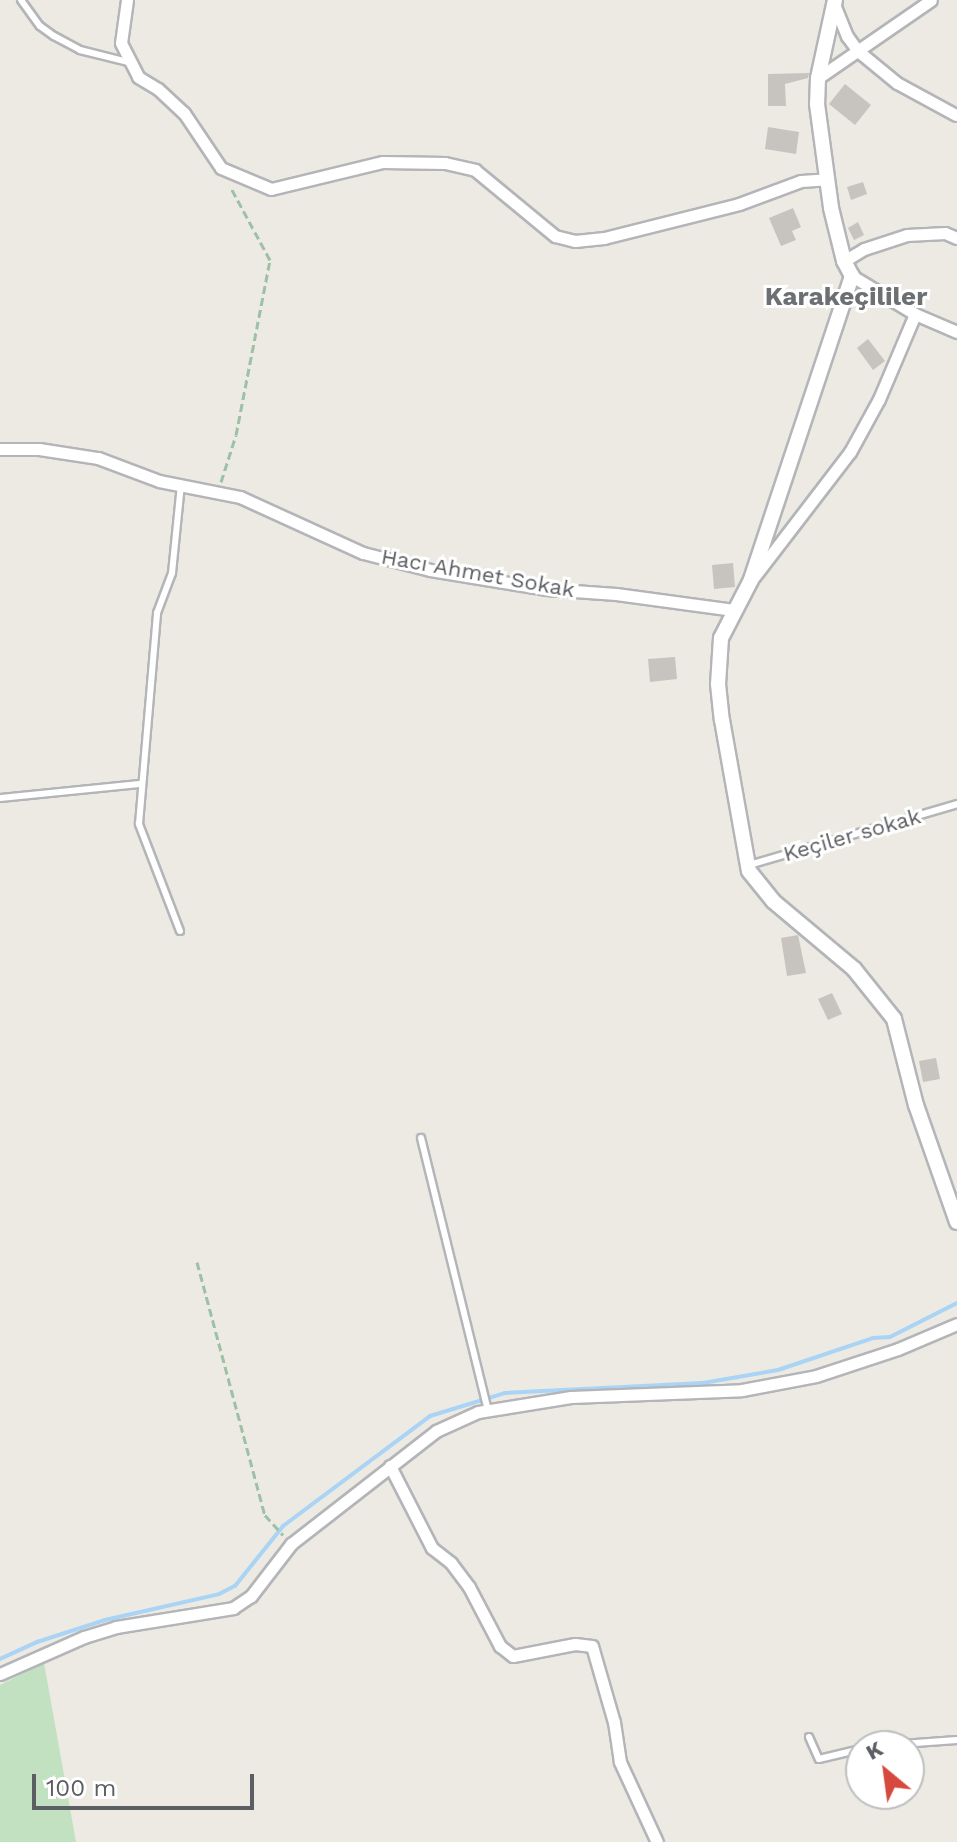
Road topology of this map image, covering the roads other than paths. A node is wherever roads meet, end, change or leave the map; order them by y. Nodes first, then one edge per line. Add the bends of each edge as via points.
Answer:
1 (21, 0) edge
2 (127, 0) edge
3 (931, 0) edge
4 (834, 2) edge
5 (858, 51) junction
6 (128, 62) junction
7 (818, 78) junction
8 (956, 115) edge
9 (827, 179) junction
10 (957, 238) edge
11 (844, 261) junction
12 (852, 276) junction
13 (915, 314) junction
14 (957, 332) edge
15 (0, 449) edge
16 (181, 484) junction
17 (751, 580) junction
18 (734, 610) junction
19 (141, 784) junction
20 (0, 798) edge
21 (957, 804) edge
22 (748, 865) junction
23 (180, 931) dead end
24 (421, 1138) dead end
25 (957, 1222) edge
26 (957, 1324) edge
27 (488, 1409) junction
28 (390, 1466) junction
29 (0, 1674) edge
30 (809, 1737) dead end
31 (957, 1740) edge
32 (925, 1742) edge
33 (845, 1753) edge
34 (657, 1842) edge

1 - 6 lane via 54,36 80,50
2 - 6 street via 121,43
3 - 5 street
4 - 5 street
4 - 7 street
5 - 7 street
5 - 8 street via 897,83
6 - 9 street via 138,77 184,113 221,168 271,189 383,162 445,163 475,170 555,236 575,241 739,204 801,181
7 - 9 street
9 - 11 street
10 - 11 street via 945,233 907,235
11 - 12 street
12 - 13 street
12 - 17 street
13 - 14 street
13 - 17 street via 850,452
15 - 16 street, Hacı Ahmet Sokak via 98,458
16 - 18 street, Hacı Ahmet Sokak via 240,497 363,553 430,570
16 - 19 lane via 172,573 157,613
17 - 18 street
18 - 22 street via 721,638 718,684
19 - 20 lane
19 - 23 lane via 139,824
21 - 22 lane, Keçiler sokak
22 - 25 street via 773,901 854,969 894,1019 916,1105
24 - 27 lane
26 - 27 street via 801,1379 742,1390 559,1398
27 - 28 street via 436,1431
28 - 29 street via 291,1544 251,1596 233,1608 116,1627
28 - 34 street via 432,1548 469,1587 500,1646 513,1656 575,1644 592,1646 620,1762
30 - 33 lane via 819,1759
31 - 32 lane

